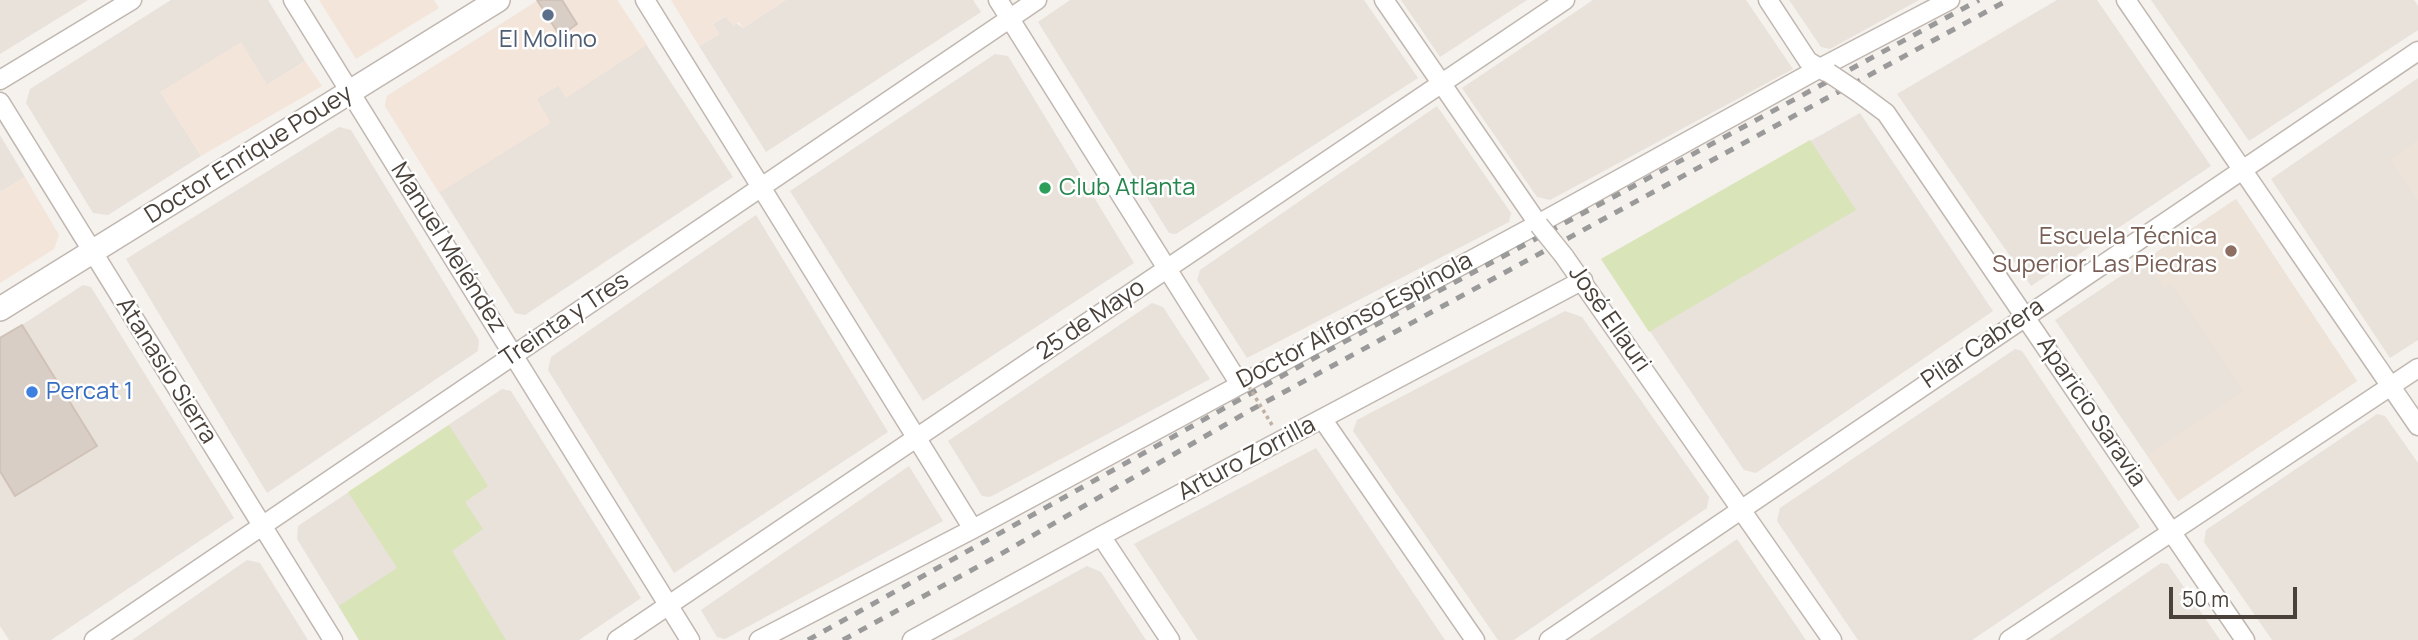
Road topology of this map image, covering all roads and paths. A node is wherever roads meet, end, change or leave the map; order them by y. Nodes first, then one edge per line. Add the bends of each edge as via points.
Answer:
1 (132, 0) edge
2 (293, 0) edge
3 (498, 0) edge
4 (645, 0) edge
5 (998, 0) edge
6 (1037, 0) edge
7 (1384, 0) edge
8 (1565, 0) edge
9 (1768, 0) edge
10 (1950, 0) edge
11 (2126, 0) edge
12 (1010, 19) junction
13 (2418, 51) edge
14 (1824, 71) junction
15 (0, 80) edge
16 (1442, 84) junction
17 (351, 91) junction
18 (0, 102) edge
19 (2244, 170) junction
20 (761, 187) junction
21 (1539, 225) junction
22 (93, 253) junction
23 (1168, 269) junction
24 (1583, 280) junction
25 (0, 309) edge
26 (2025, 315) junction
27 (514, 355) junction
28 (2418, 368) edge
29 (1242, 382) junction
30 (2391, 386) junction
31 (1322, 420) junction
32 (1272, 425) dead end
33 (2418, 425) edge
34 (916, 438) junction
35 (1742, 508) junction
36 (262, 526) junction
37 (973, 529) junction
38 (2171, 531) junction
39 (1101, 536) junction
40 (668, 604) junction
41 (94, 640) edge
42 (333, 640) edge
43 (617, 640) edge
44 (690, 640) edge
45 (759, 640) edge
46 (912, 640) edge
47 (1170, 640) edge
48 (1475, 640) edge
49 (1549, 640) edge
50 (1832, 640) edge
51 (2009, 640) edge
52 (2245, 640) edge

1 - 15 street
2 - 17 street, Manuel Meléndez
3 - 17 street, Doctor Enrique Pouey
4 - 20 street
5 - 12 street
6 - 12 street, Treinta y Tres
7 - 16 street, José Ellauri
8 - 16 street, 25 de Mayo
9 - 14 street, Aparicio Saravia via 1808,61
10 - 14 street, Doctor Alfonso Espínola
11 - 19 street
12 - 20 street, Treinta y Tres
12 - 23 street
13 - 19 street, Pilar Cabrera
14 - 21 street, Doctor Alfonso Espínola
14 - 26 street, Aparicio Saravia, bridge via 1886,113
16 - 21 street, José Ellauri
16 - 23 street, 25 de Mayo
17 - 22 street, Doctor Enrique Pouey
17 - 27 street, Manuel Meléndez
18 - 22 street, Atanasio Sierra
19 - 26 street, Pilar Cabrera
19 - 30 street
20 - 27 street, Treinta y Tres
20 - 34 street
21 - 24 street, José Ellauri, bridge
21 - 29 street, Doctor Alfonso Espínola
22 - 25 street, Doctor Enrique Pouey
22 - 36 street, Atanasio Sierra
23 - 29 street
23 - 34 street, 25 de Mayo
24 - 31 street, Arturo Zorrilla
24 - 35 street, José Ellauri
26 - 35 street, Pilar Cabrera
26 - 38 street, Aparicio Saravia
27 - 36 street, Treinta y Tres
27 - 40 street, Manuel Meléndez
28 - 30 street
29 - 32 path, bridge
29 - 37 street, Doctor Alfonso Espínola
30 - 33 street
30 - 38 street
31 - 39 street, Arturo Zorrilla
31 - 48 street
34 - 37 street
34 - 40 street, 25 de Mayo
35 - 49 street, Pilar Cabrera
35 - 50 street, José Ellauri
36 - 41 street, Treinta y Tres
36 - 42 street, Atanasio Sierra
37 - 45 street, Doctor Alfonso Espínola
38 - 51 street
38 - 52 street, Aparicio Saravia
39 - 46 street, Arturo Zorrilla
39 - 47 street
40 - 43 street, 25 de Mayo
40 - 44 street, Manuel Meléndez

